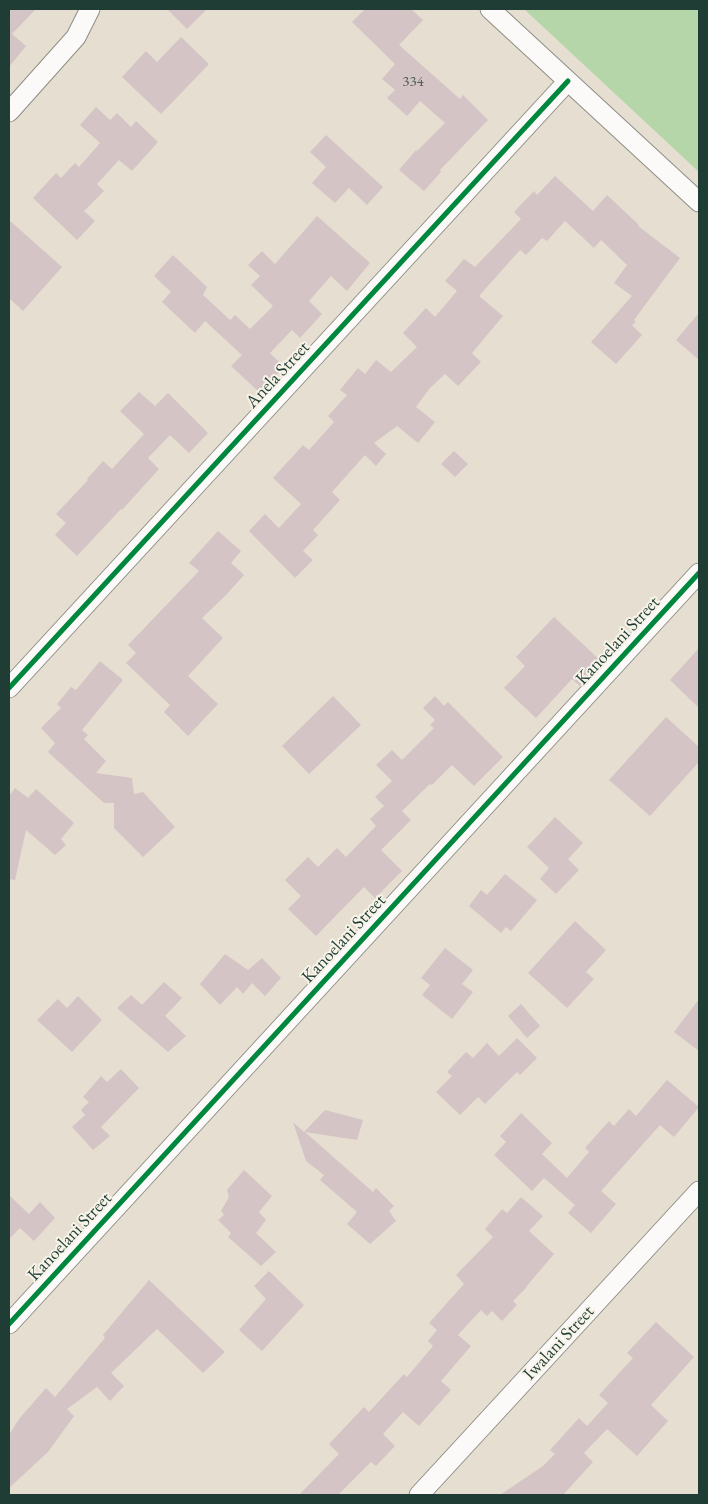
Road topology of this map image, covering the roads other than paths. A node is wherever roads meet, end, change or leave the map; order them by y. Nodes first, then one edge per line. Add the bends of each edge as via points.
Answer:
1 (90, 9) edge
2 (490, 9) edge
3 (568, 81) junction
4 (9, 112) edge
5 (699, 202) edge
6 (699, 573) edge
7 (9, 688) edge
8 (699, 1191) edge
9 (9, 1324) edge
10 (419, 1495) edge

1 - 4 street via 76,37
2 - 3 street
3 - 5 street
3 - 7 street, Anela Street
6 - 9 street, Kanoelani Street
8 - 10 street, Iwalani Street

